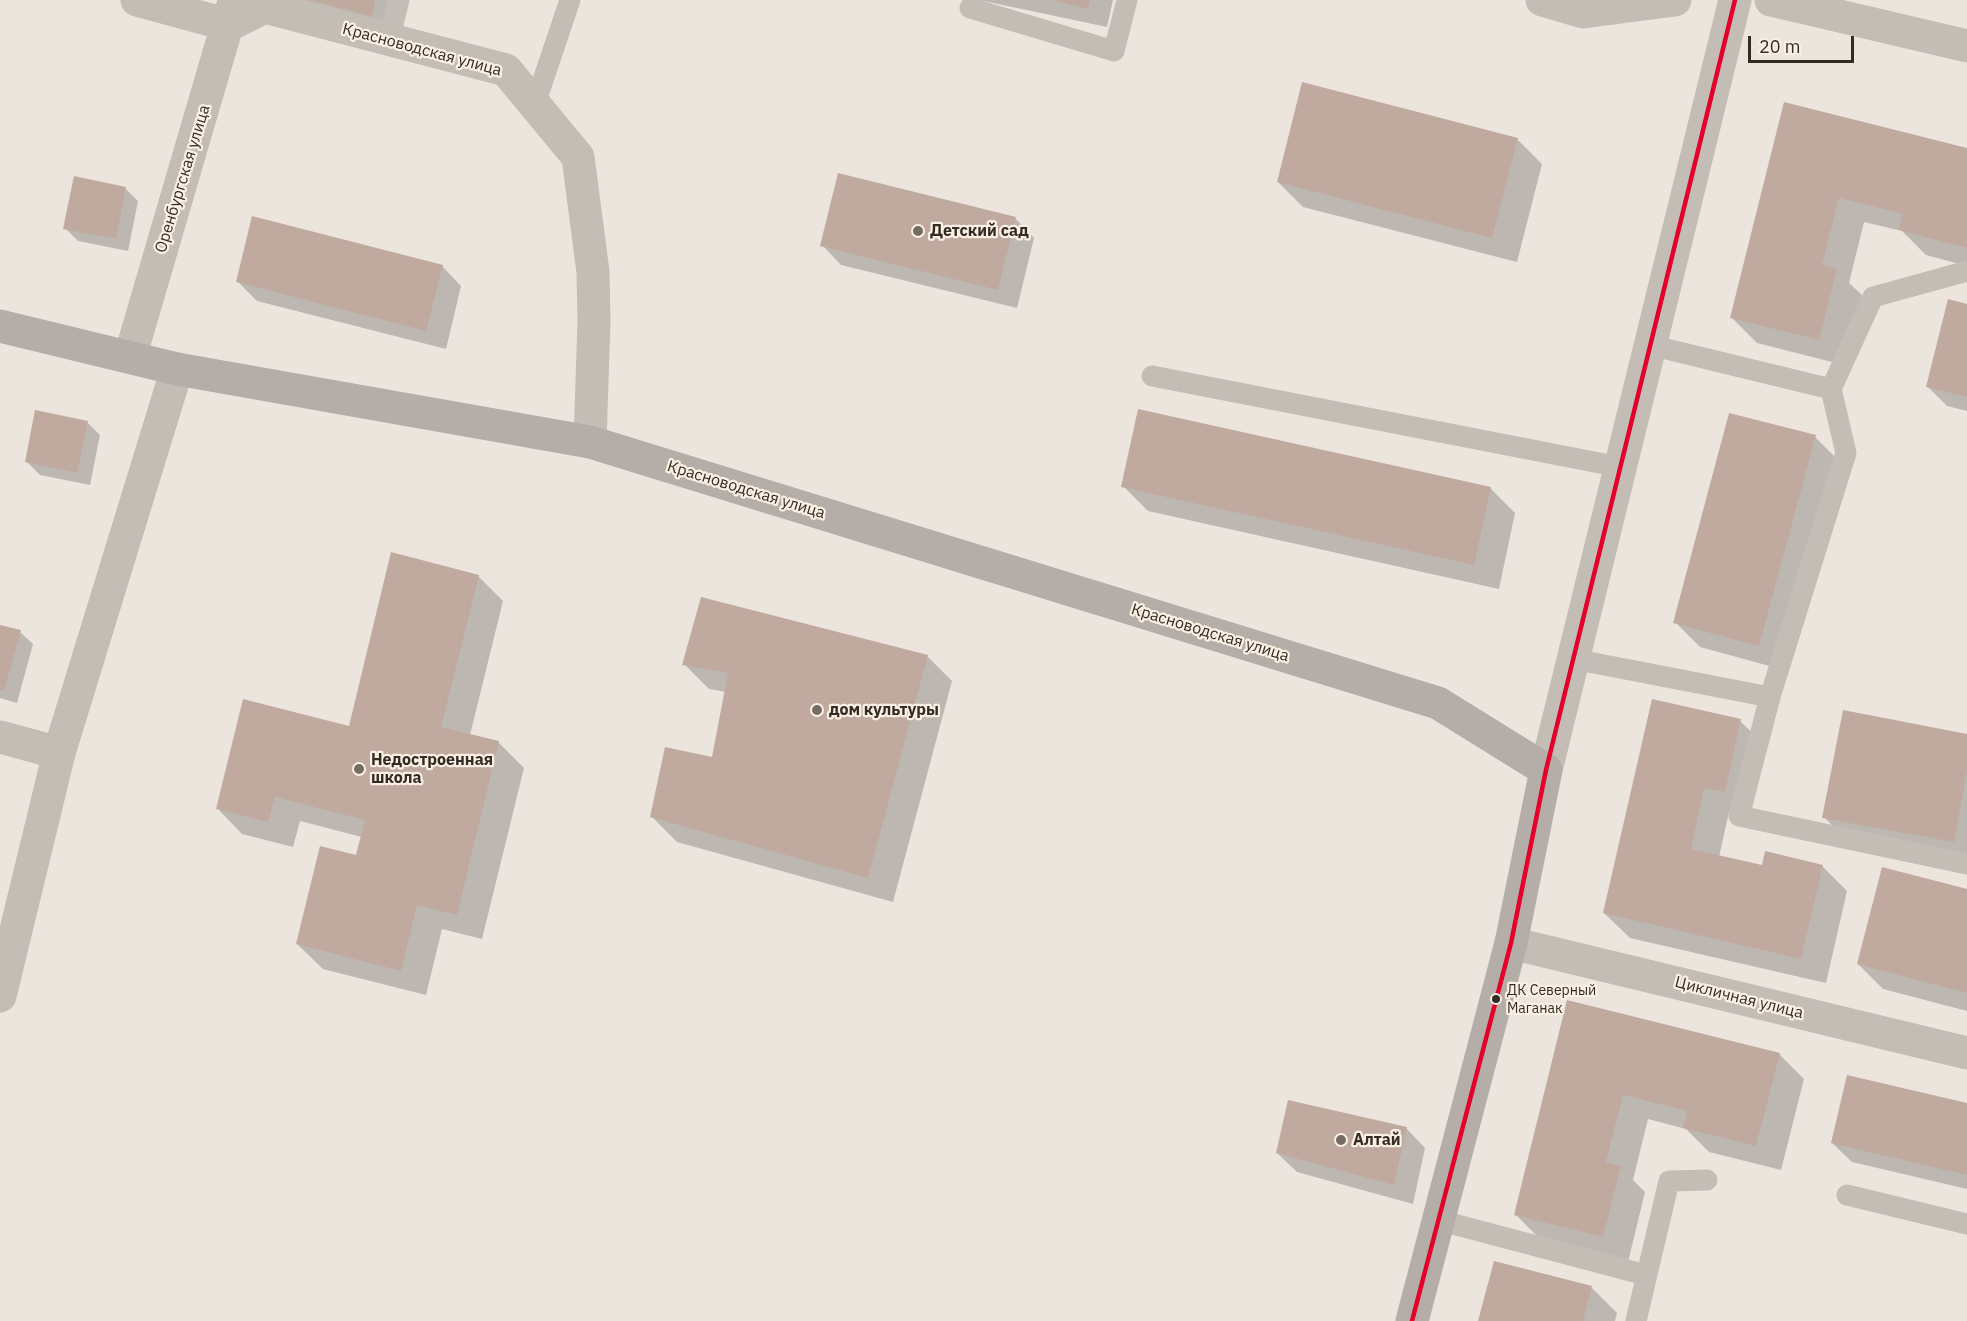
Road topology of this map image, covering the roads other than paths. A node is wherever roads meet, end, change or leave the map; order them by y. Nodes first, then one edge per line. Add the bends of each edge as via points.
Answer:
1 (137, 0) edge
2 (399, 0) edge
3 (570, 0) edge
4 (1127, 0) edge
5 (1542, 0) edge
6 (1675, 0) edge
7 (1735, 0) edge
8 (1771, 0) edge
9 (970, 8) dead end
10 (232, 13) edge
11 (389, 40) junction
12 (1967, 46) edge
13 (535, 104) junction
14 (1967, 271) edge
15 (0, 326) edge
16 (1650, 345) junction
17 (130, 357) junction
18 (177, 369) junction
19 (1152, 376) dead end
20 (1831, 389) junction
21 (590, 442) junction
22 (1620, 467) junction
23 (1573, 659) junction
24 (1770, 697) junction
25 (0, 737) edge
26 (59, 753) junction
27 (1546, 770) junction
28 (1967, 864) edge
29 (1511, 943) junction
30 (0, 996) edge
31 (1967, 1053) edge
32 (1707, 1180) dead end
33 (1847, 1195) dead end
34 (1438, 1220) junction
35 (1967, 1224) edge
36 (1646, 1275) junction
37 (1412, 1321) edge
38 (1636, 1321) edge

1 - 10 street
2 - 11 lane
3 - 13 lane
4 - 9 lane via 1114,51
5 - 6 street via 1583,12
7 - 16 street
8 - 12 street
10 - 11 street, Красноводская улица via 265,7
10 - 17 street, Оренбургская улица
11 - 13 street, Красноводская улица via 506,70
13 - 21 street, Красноводская улица via 578,157 593,272
14 - 20 lane via 1873,297
15 - 17 main road
16 - 20 lane
16 - 22 street
17 - 18 main road
18 - 21 main road
18 - 26 street
19 - 22 lane
20 - 24 lane via 1846,453
21 - 27 main road, Красноводская улица via 1438,703
22 - 23 street
23 - 24 lane
23 - 27 street
24 - 28 lane via 1739,816
25 - 26 street
26 - 30 street
27 - 29 main road
29 - 31 street, Цикличная улица
29 - 34 main road
32 - 36 lane via 1669,1181
33 - 35 lane
34 - 36 lane
34 - 37 main road
36 - 38 lane

